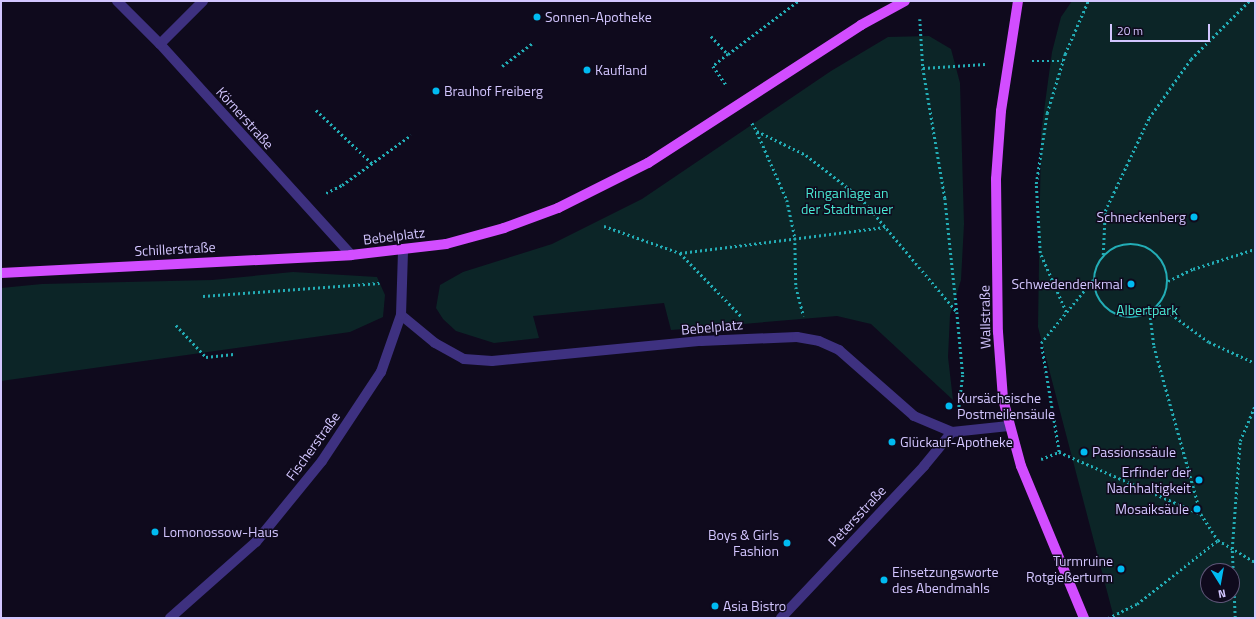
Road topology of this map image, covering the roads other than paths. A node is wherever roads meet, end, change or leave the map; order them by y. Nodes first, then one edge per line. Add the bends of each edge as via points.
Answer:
1 (117, 1) edge
2 (203, 1) edge
3 (905, 1) edge
4 (1018, 1) edge
5 (160, 44) junction
6 (403, 250) junction
7 (351, 255) junction
8 (1, 273) edge
9 (401, 315) junction
10 (1009, 426) junction
11 (952, 432) junction
12 (170, 618) edge
13 (781, 618) edge
14 (1084, 618) edge

1 - 5 street, Körnerstraße
2 - 5 street
3 - 6 main road, Bebelplatz via 861,25 648,163 558,208 504,228 446,244
4 - 10 main road, Wallstraße via 1001,111 996,179 998,332 1003,399
5 - 7 street, Körnerstraße
6 - 7 main road, Bebelplatz
6 - 9 street, Fischerstraße
7 - 8 main road, Schillerstraße
9 - 11 street, Bebelplatz via 435,343 464,359 492,361 761,336 809,339 838,350 914,416
9 - 12 street, Fischerstraße via 381,372 322,461 256,542
10 - 11 street, Bebelplatz
10 - 14 main road, Wallstraße via 1021,466
11 - 13 street, Petersstraße via 924,466

